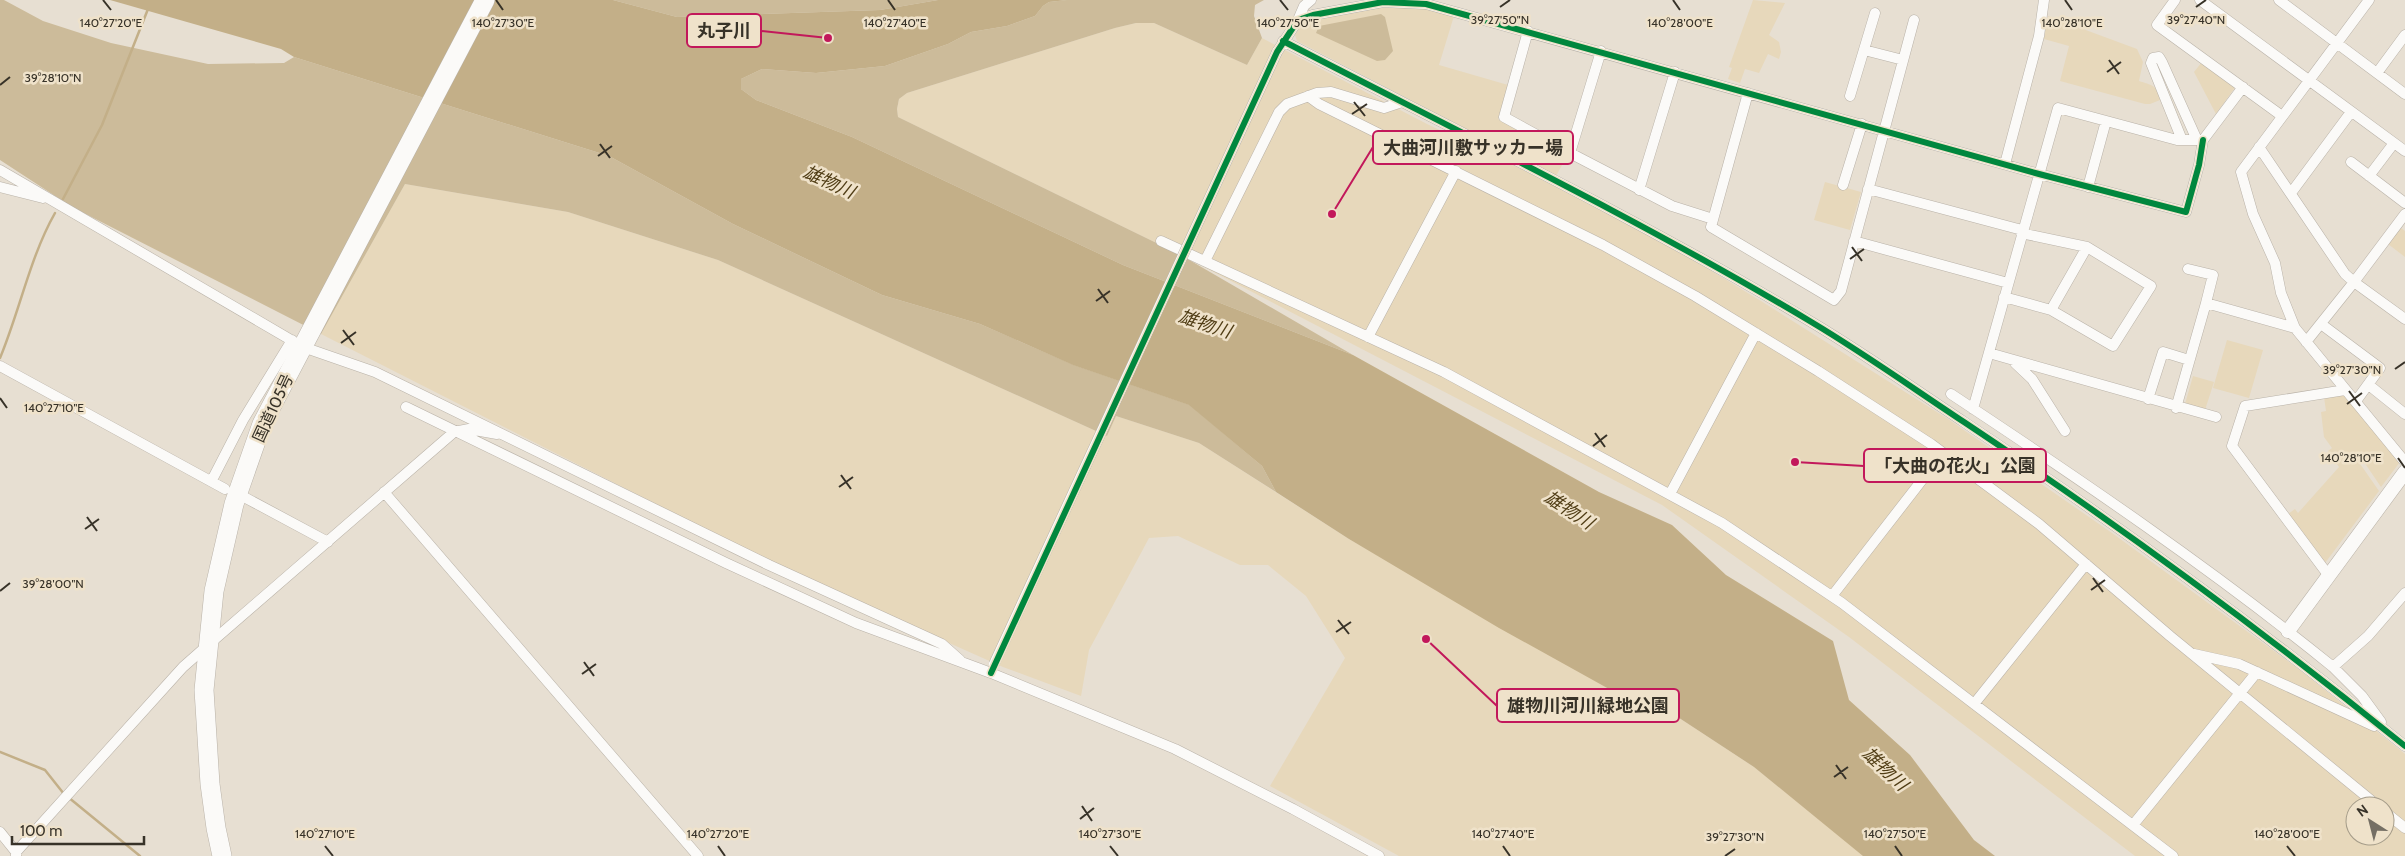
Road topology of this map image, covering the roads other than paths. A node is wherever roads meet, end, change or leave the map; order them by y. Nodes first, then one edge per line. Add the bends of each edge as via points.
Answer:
1 (485, 0) edge
2 (1311, 0) edge
3 (2044, 0) edge
4 (2175, 0) edge
5 (2200, 0) edge
6 (2279, 0) edge
7 (2369, 0) edge
8 (1875, 14) dead end
9 (1298, 20) junction
10 (1914, 20) dead end
11 (1528, 31) junction
12 (2405, 35) edge
13 (1283, 41) junction
14 (2338, 44) junction
15 (1864, 50) junction
16 (1602, 51) junction
17 (1903, 60) junction
18 (1675, 72) junction
19 (2377, 73) junction
20 (2310, 80) junction
21 (2243, 87) junction
22 (1748, 93) junction
23 (2405, 94) edge
24 (1308, 96) junction
25 (1850, 96) dead end
26 (1402, 102) junction
27 (2351, 112) junction
28 (2282, 116) junction
29 (2106, 121) junction
30 (1862, 124) junction
31 (1884, 130) junction
32 (2182, 140) junction
33 (2200, 140) junction
34 (2394, 143) junction
35 (2259, 147) junction
36 (2405, 151) edge
37 (1570, 153) junction
38 (2351, 162) dead end
39 (2005, 164) junction
40 (0, 170) edge
41 (1456, 171) junction
42 (2039, 174) junction
43 (2369, 176) junction
44 (1843, 185) dead end
45 (0, 187) edge
46 (2088, 187) junction
47 (1868, 189) junction
48 (1638, 190) junction
49 (2291, 193) junction
50 (47, 199) junction
51 (2405, 203) edge
52 (2405, 214) edge
53 (1713, 219) junction
54 (2022, 232) junction
55 (1161, 241) dead end
56 (1854, 241) junction
57 (2087, 247) junction
58 (1205, 262) junction
59 (2188, 269) dead end
60 (2354, 282) junction
61 (2008, 283) junction
62 (2004, 297) junction
63 (2206, 303) junction
64 (2051, 310) junction
65 (2405, 319) edge
66 (2321, 324) junction
67 (2295, 328) junction
68 (1756, 333) junction
69 (1368, 337) junction
70 (2306, 342) junction
71 (297, 343) junction
72 (1988, 353) junction
73 (2189, 360) junction
74 (2015, 362) junction
75 (0, 366) edge
76 (2370, 386) junction
77 (2345, 390) junction
78 (1950, 394) dead end
79 (2148, 399) junction
80 (2356, 401) junction
81 (406, 407) dead end
82 (1973, 408) junction
83 (2176, 408) junction
84 (2405, 414) edge
85 (2216, 417) dead end
86 (2065, 431) dead end
87 (454, 432) junction
88 (501, 434) junction
89 (1943, 453) junction
90 (2405, 462) edge
91 (2405, 472) edge
92 (212, 480) junction
93 (225, 489) dead end
94 (384, 492) junction
95 (1670, 494) junction
96 (244, 497) dead end
97 (328, 542) junction
98 (2086, 564) junction
99 (2329, 576) junction
100 (2405, 593) edge
101 (1832, 596) junction
102 (2288, 631) junction
103 (208, 645) junction
104 (2192, 654) junction
105 (960, 660) junction
106 (2333, 667) junction
107 (992, 668) junction
108 (2257, 672) junction
109 (2240, 693) junction
110 (1974, 704) junction
111 (2389, 733) junction
112 (2405, 746) edge
113 (2366, 796) edge
114 (2395, 820) edge
115 (2133, 825) junction
116 (2405, 828) edge
117 (0, 832) edge
118 (16, 854) edge
119 (222, 856) edge
120 (698, 856) edge
121 (1379, 856) edge
122 (2173, 856) edge

1 - 71 highway, 国道105号 via 312,328
2 - 9 street via 1304,6
3 - 39 street via 2039,36
4 - 21 street via 2157,24
5 - 20 street
6 - 14 street
7 - 14 street
8 - 15 street
9 - 11 street via 1399,1 1426,4
9 - 13 street
10 - 17 street
11 - 16 street
11 - 37 street via 1504,117
12 - 19 street
13 - 26 street
13 - 107 street, bridge
14 - 19 street
14 - 20 street
15 - 17 street
15 - 25 street
16 - 18 street
16 - 37 street
17 - 31 street
18 - 22 street
18 - 48 street
19 - 23 street
20 - 27 street
20 - 28 street
21 - 28 street
21 - 33 street
22 - 30 street
22 - 53 street
24 - 26 street via 1331,92 1384,108
24 - 41 street
24 - 58 street via 1287,104 1279,112
26 - 111 street via 1605,205 1817,325 2088,506
27 - 34 street
27 - 49 street
28 - 35 street
29 - 32 street
29 - 42 street via 2058,108
29 - 46 street
30 - 31 street
30 - 44 street
31 - 39 street
31 - 47 street
32 - 33 street
32 - 33 street via 2150,63 2153,58 2159,57 2162,62
33 - 46 street via 2199,165 2186,212
34 - 36 street
34 - 43 street
35 - 49 street
35 - 67 street via 2241,172
37 - 48 street
38 - 43 street
39 - 42 street
40 - 50 street
41 - 68 street via 1603,245
41 - 69 street
42 - 46 street
42 - 54 street
43 - 51 street
45 - 50 street
47 - 54 street
47 - 56 street
48 - 53 street via 1672,206
49 - 60 street via 2345,274
50 - 71 street
52 - 60 street
53 - 56 street via 1711,228 1834,300 1841,291
54 - 57 street
54 - 61 street
55 - 58 street
56 - 61 street
57 - 64 street
57 - 64 street via 2151,286 2113,346
58 - 69 street
59 - 63 street via 2213,275
60 - 65 street
60 - 66 street
61 - 62 street
62 - 64 street
62 - 72 street
63 - 67 street
63 - 73 street
66 - 70 street
66 - 76 street via 2380,368
67 - 70 street
68 - 89 street
68 - 95 street
69 - 95 street via 1452,376
70 - 77 street
71 - 88 street via 375,372
71 - 92 street via 243,420
71 - 103 highway, 国道105号 via 262,424 234,504 214,591
72 - 74 street
72 - 82 street
73 - 79 street via 2163,352
73 - 83 street
74 - 79 street
74 - 86 street via 2032,379
75 - 92 street
76 - 80 street
76 - 84 street
77 - 80 street
77 - 99 street via 2245,406 2232,446
78 - 82 street
79 - 83 street
80 - 90 street
81 - 87 street
82 - 102 street
83 - 85 street
87 - 88 street via 469,429
87 - 94 street
87 - 105 street via 856,623
88 - 105 street via 769,565 942,644
89 - 98 street via 2039,524
89 - 101 street
91 - 99 street
92 - 93 street
94 - 97 street
94 - 120 street
95 - 101 street via 1722,523
96 - 97 street
97 - 103 street
98 - 104 street
98 - 110 street
99 - 102 street
100 - 106 street via 2368,636
101 - 110 street
102 - 106 street
103 - 118 street via 183,668
103 - 119 highway, 国道105号 via 204,690 207,746
104 - 108 street via 2239,664
104 - 109 street
105 - 107 street
106 - 111 street via 2362,696
107 - 121 street via 1175,749
108 - 109 street
108 - 111 street
109 - 113 street
109 - 115 street
110 - 115 street
111 - 112 street
114 - 116 street
115 - 122 street
117 - 118 street

